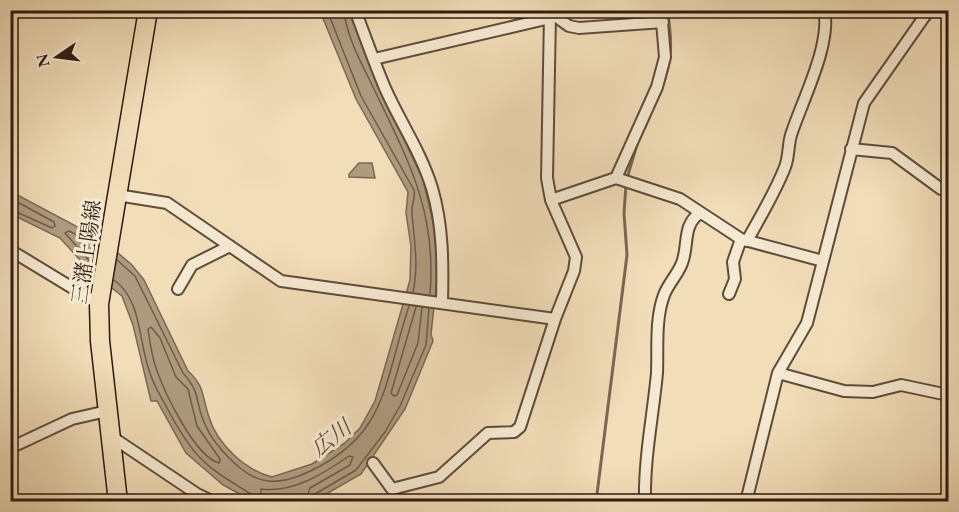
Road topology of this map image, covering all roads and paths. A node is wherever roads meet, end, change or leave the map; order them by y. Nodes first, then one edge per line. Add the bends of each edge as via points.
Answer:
1 (148, 10) edge
2 (355, 10) edge
3 (824, 10) edge
4 (929, 10) edge
5 (549, 14) edge
6 (662, 16) edge
7 (374, 59) junction
8 (851, 149) junction
9 (616, 178) junction
10 (948, 189) edge
11 (117, 195) junction
12 (551, 200) junction
13 (700, 213) junction
14 (744, 240) junction
15 (230, 246) junction
16 (10, 250) edge
17 (823, 261) junction
18 (178, 289) dead end
19 (729, 294) dead end
20 (99, 298) junction
21 (440, 302) junction
22 (555, 319) junction
23 (778, 373) junction
24 (948, 395) edge
25 (107, 411) junction
26 (109, 435) junction
27 (10, 448) edge
28 (373, 463) dead end
29 (118, 501) edge
30 (214, 501) edge
31 (645, 501) edge
32 (746, 501) edge

1 - 11 main road, 三潴上陽線
2 - 7 street
3 - 14 street via 820,47 791,136 786,165
4 - 8 street via 864,104
5 - 6 street via 579,28
5 - 7 street
5 - 12 street via 547,178
6 - 9 street via 666,57 657,87
7 - 21 street via 432,189 441,231
8 - 10 street via 892,153 941,189
8 - 17 street
9 - 12 street
9 - 13 street via 680,199
11 - 15 street via 167,203
11 - 20 main road, 三潴上陽線
12 - 22 street via 576,257
13 - 14 street
13 - 31 street via 692,218 683,262 663,296
14 - 17 street
14 - 19 street via 733,262 735,279
15 - 18 street via 192,265
15 - 21 street via 281,281
16 - 20 street
17 - 23 street via 807,323
20 - 25 main road, 三潴上陽線
21 - 22 street
22 - 28 street via 520,427 514,432 488,433 439,477 392,489
23 - 24 street via 844,391 873,392 901,386
23 - 32 street
25 - 26 main road, 三潴上陽線
25 - 27 street via 72,419
26 - 29 main road, 三潴上陽線
26 - 30 street via 197,494

